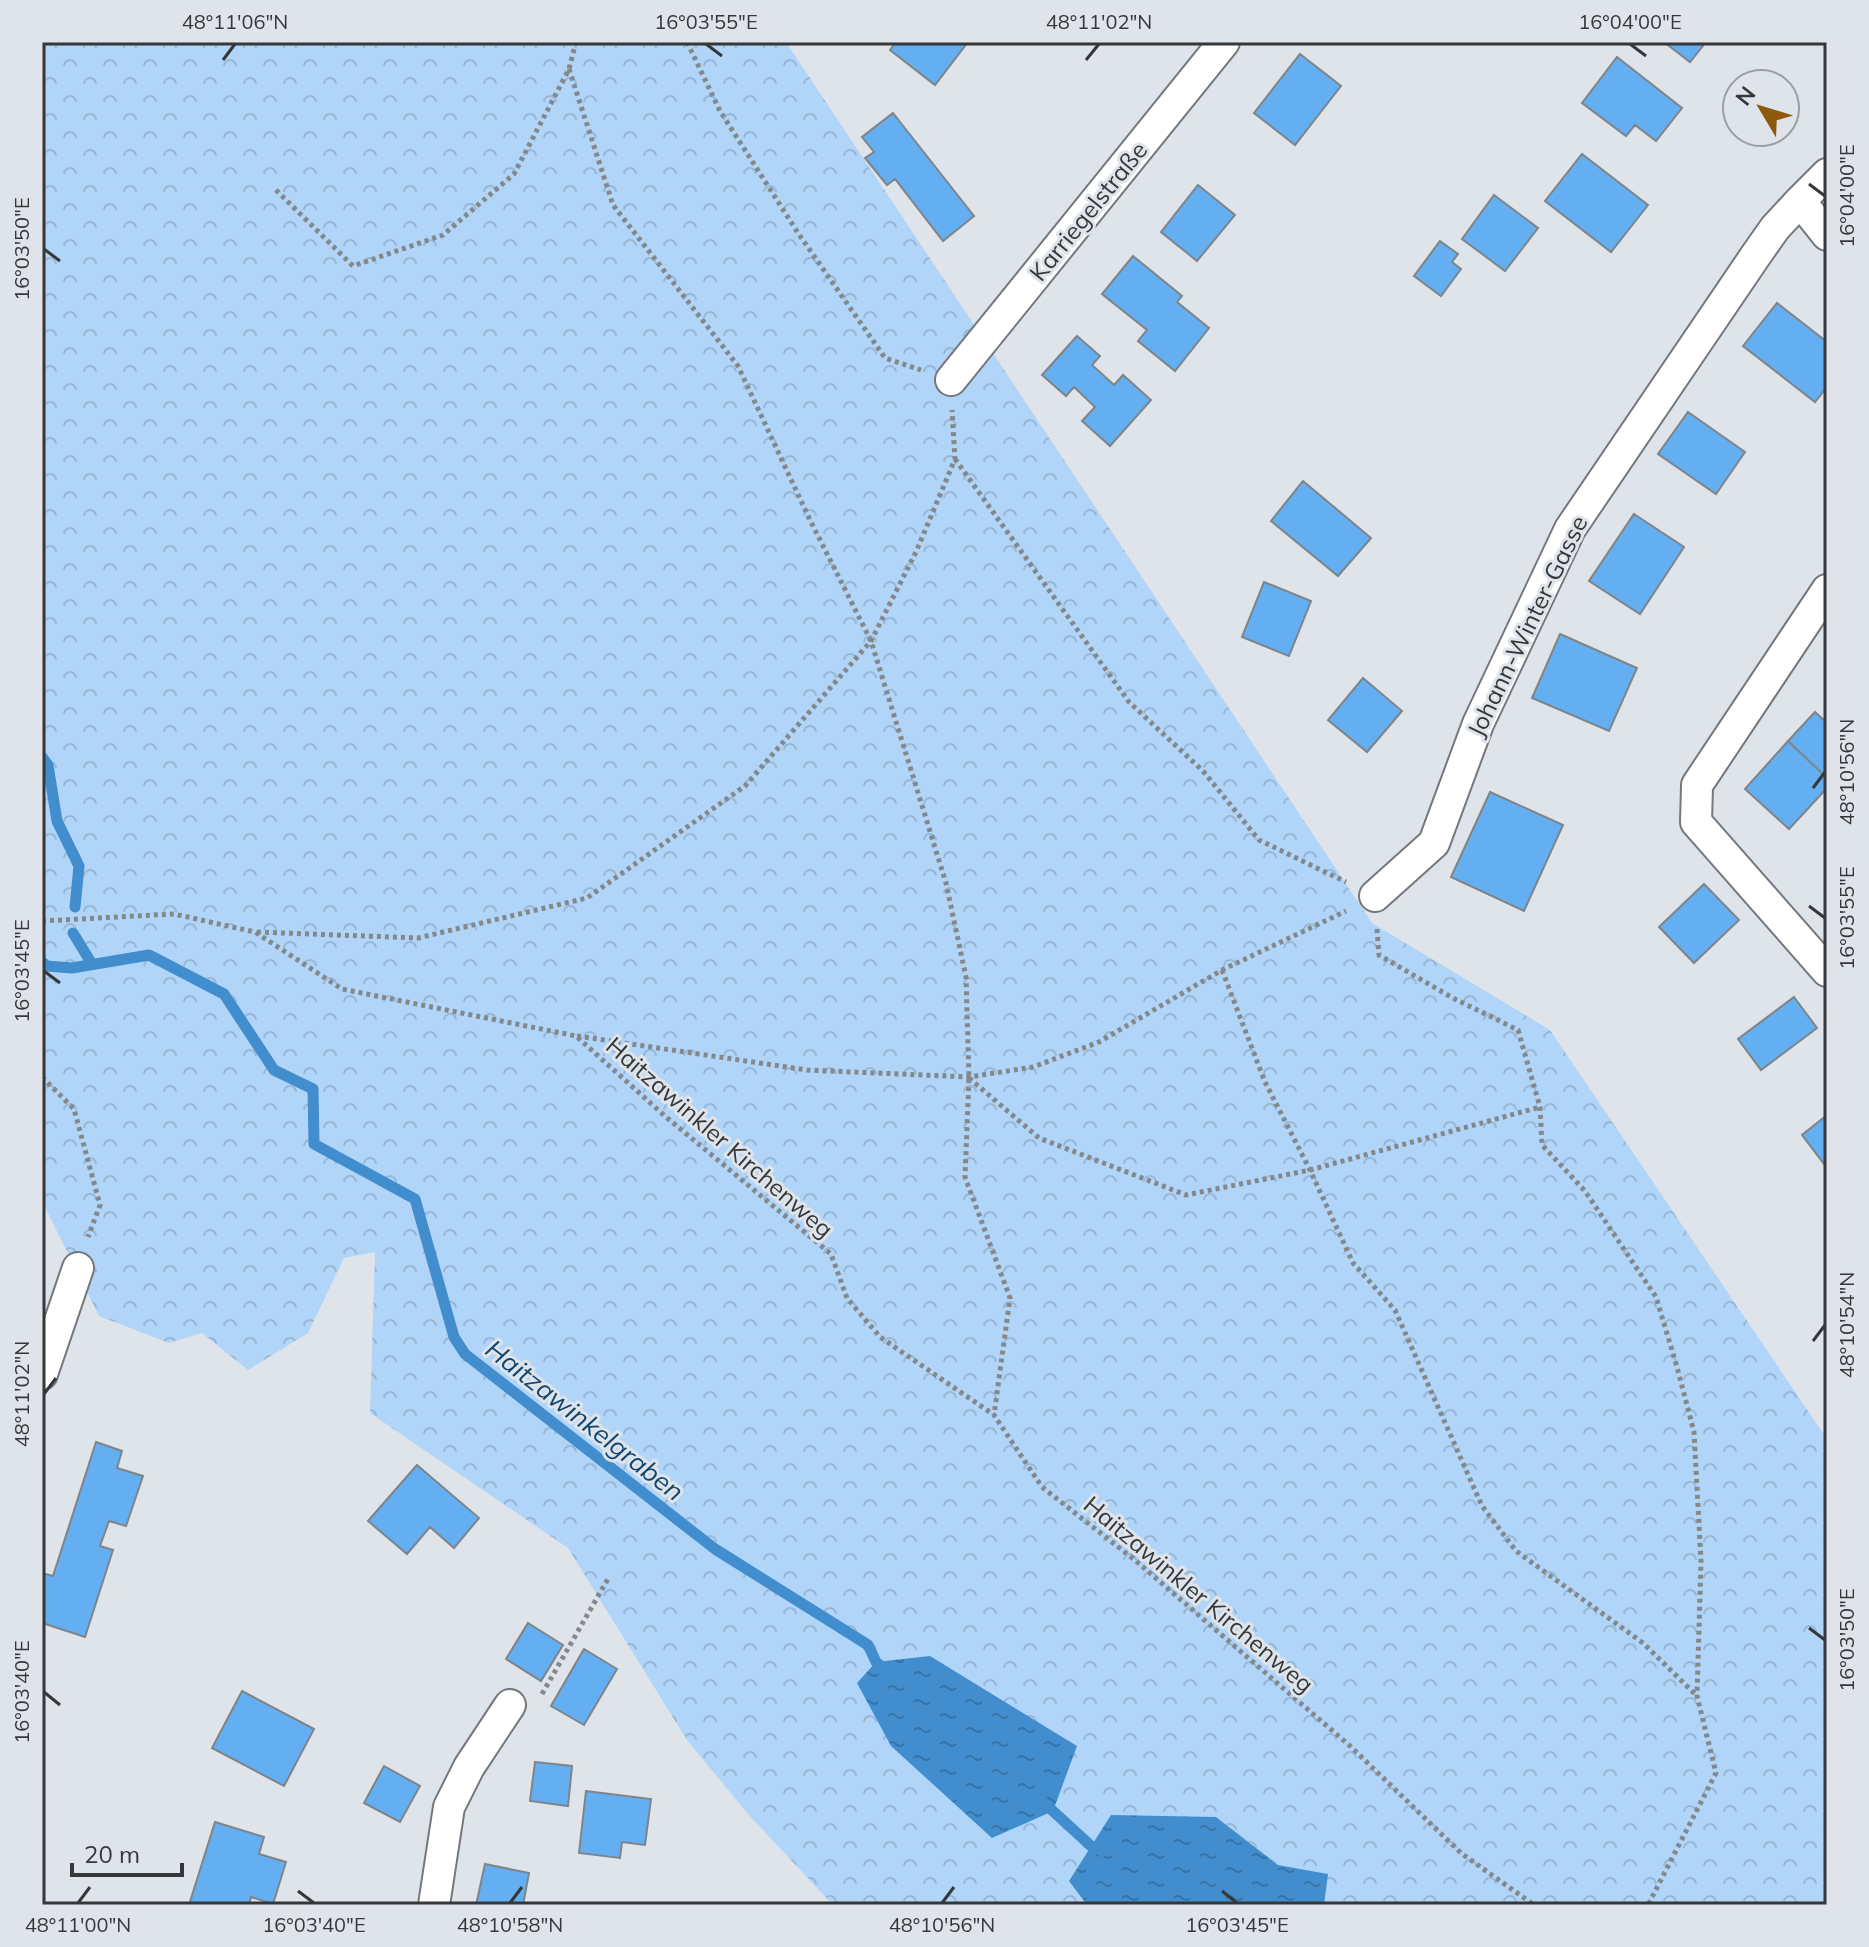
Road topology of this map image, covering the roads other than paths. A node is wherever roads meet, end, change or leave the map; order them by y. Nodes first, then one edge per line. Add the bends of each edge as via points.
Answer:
1 (1224, 42) edge
2 (1827, 174) edge
3 (1800, 201) junction
4 (1827, 235) edge
5 (951, 380) road end
6 (1827, 590) edge
7 (1375, 896) road end
8 (1827, 971) edge
9 (78, 1268) road end
10 (42, 1374) edge
11 (510, 1705) road end
12 (434, 1905) edge

1 - 5 street, Karriegelstraße
2 - 3 street, Johann-Winter-Gasse
3 - 4 street
3 - 7 street, Johann-Winter-Gasse via 1756,255 1570,529 1478,724 1434,843
6 - 8 street via 1697,785 1696,822
9 - 10 street
11 - 12 street via 449,1807

